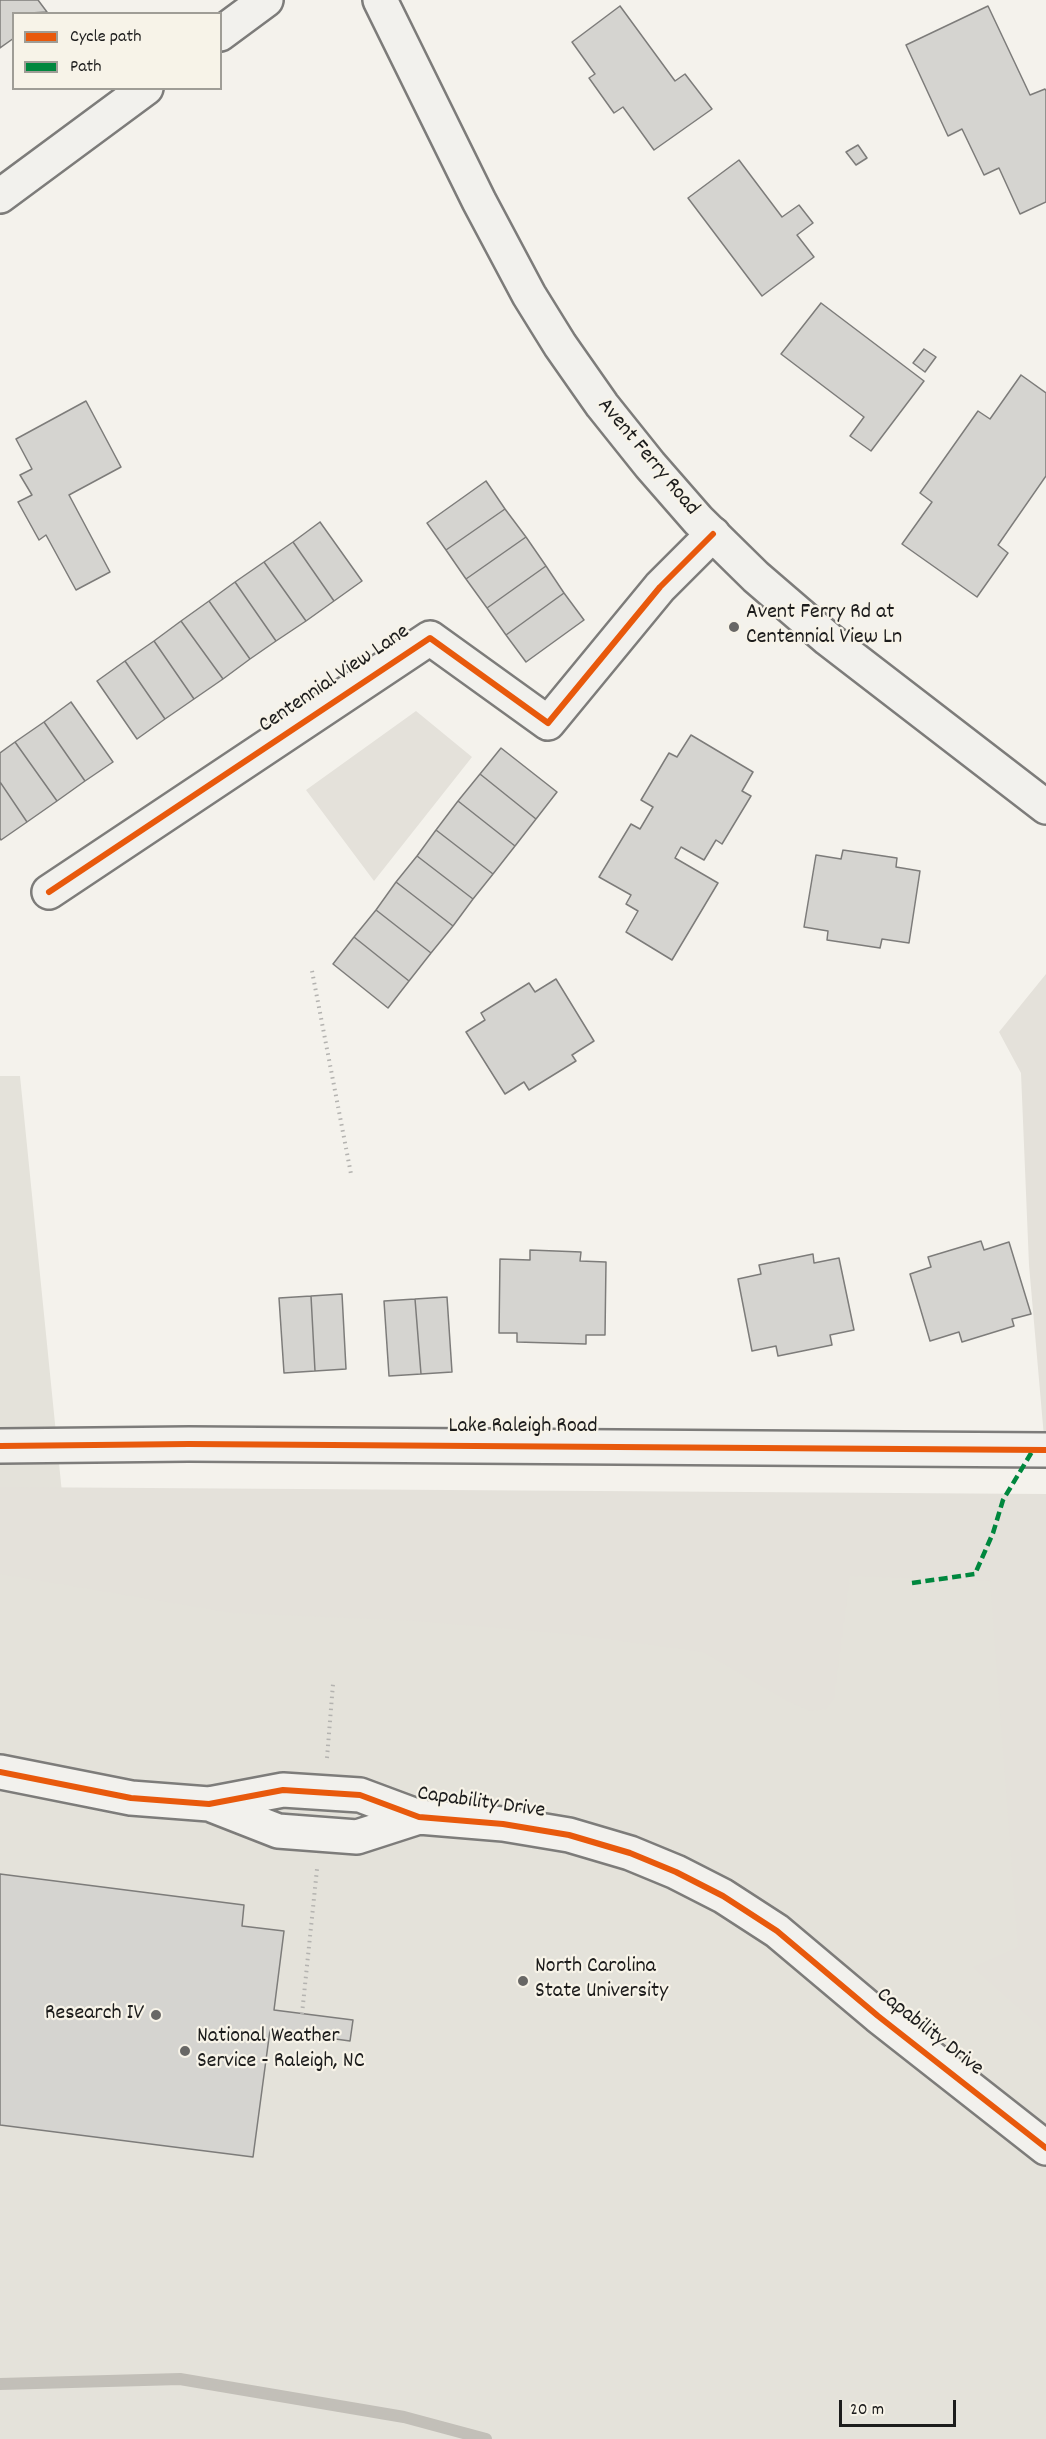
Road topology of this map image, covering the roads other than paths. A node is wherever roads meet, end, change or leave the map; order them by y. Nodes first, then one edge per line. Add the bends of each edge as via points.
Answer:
1 (266, 0) edge
2 (380, 0) edge
3 (222, 33) edge
4 (143, 90) edge
5 (0, 196) edge
6 (713, 534) junction
7 (1046, 807) edge
8 (49, 892) dead end
9 (0, 1446) edge
10 (1046, 1450) edge
11 (0, 1772) edge
12 (1046, 2148) edge

1 - 3 street
2 - 6 street, Avent Ferry Road via 529,295 602,405
4 - 5 street
6 - 7 street, Avent Ferry Road via 828,639
6 - 8 street, Centennial View Lane via 660,587 548,723 430,638
9 - 10 street, Lake Raleigh Road
11 - 12 street, Capability Drive via 130,1798 210,1804 283,1790 360,1794 419,1817 503,1824 569,1835 630,1853 723,1896 777,1931

